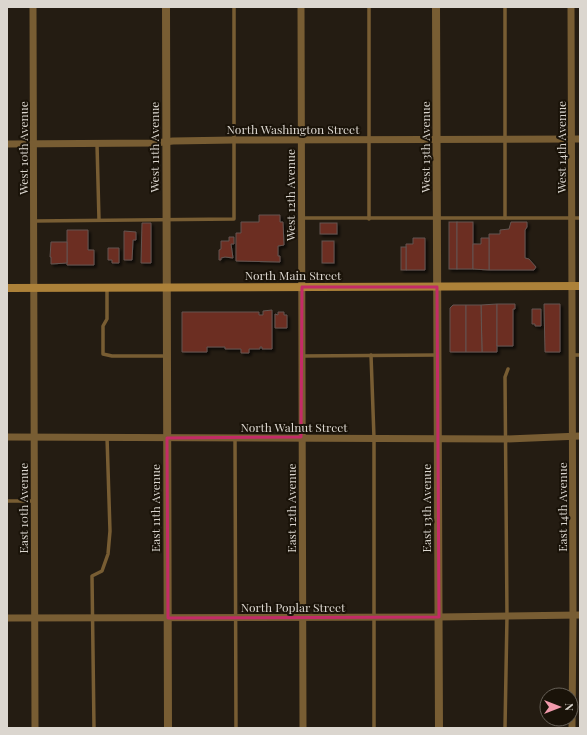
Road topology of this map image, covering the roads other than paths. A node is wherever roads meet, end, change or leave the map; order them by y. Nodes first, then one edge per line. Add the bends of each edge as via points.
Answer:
1 (33, 7) edge
2 (166, 7) edge
3 (234, 7) edge
4 (301, 7) edge
5 (369, 7) edge
6 (436, 7) edge
7 (505, 7) edge
8 (571, 7) edge
9 (572, 139) junction
10 (580, 139) edge
11 (234, 140) junction
12 (301, 140) junction
13 (369, 140) junction
14 (437, 140) junction
15 (505, 140) junction
16 (166, 142) junction
17 (7, 144) edge
18 (34, 144) junction
19 (97, 144) junction
20 (302, 218) junction
21 (505, 218) junction
22 (572, 218) junction
23 (580, 218) edge
24 (166, 219) junction
25 (369, 219) junction
26 (437, 219) junction
27 (99, 220) junction
28 (34, 221) junction
29 (576, 286) edge
30 (302, 287) junction
31 (437, 287) junction
32 (7, 288) edge
33 (34, 288) junction
34 (107, 288) junction
35 (167, 288) junction
36 (371, 355) junction
37 (437, 355) junction
38 (576, 355) edge
39 (167, 356) junction
40 (302, 356) junction
41 (508, 369) dead end
42 (572, 436) junction
43 (580, 436) edge
44 (35, 437) junction
45 (302, 437) junction
46 (7, 438) edge
47 (107, 438) junction
48 (167, 438) junction
49 (234, 438) junction
50 (374, 438) junction
51 (438, 438) junction
52 (506, 439) junction
53 (7, 501) edge
54 (34, 501) junction
55 (577, 614) edge
56 (507, 616) junction
57 (302, 617) junction
58 (373, 617) junction
59 (439, 617) junction
60 (7, 618) edge
61 (34, 618) junction
62 (93, 618) junction
63 (168, 618) junction
64 (235, 618) junction
65 (35, 728) edge
66 (94, 728) edge
67 (168, 728) edge
68 (236, 728) edge
69 (303, 728) edge
70 (374, 728) edge
71 (439, 728) edge
72 (506, 728) edge
73 (572, 728) edge

1 - 18 street, West 10th Avenue
2 - 16 street, West 11th Avenue
3 - 11 lane
4 - 12 street, West 12th Avenue
5 - 13 lane
6 - 14 street, West 13th Avenue
7 - 15 lane
8 - 9 street, West 14th Avenue
9 - 10 street, North Washington Street
9 - 15 street, North Washington Street
9 - 22 street, West 14th Avenue
11 - 12 street, North Washington Street
11 - 16 street, North Washington Street
11 - 24 lane via 234,219
12 - 13 street, North Washington Street
12 - 20 street, West 12th Avenue
13 - 14 street, North Washington Street
13 - 25 lane
14 - 15 street, North Washington Street
14 - 26 street, West 13th Avenue
15 - 21 lane
16 - 19 street, North Washington Street
16 - 24 street, West 11th Avenue
17 - 18 street, North Washington Street
18 - 19 street, North Washington Street
18 - 28 street, West 10th Avenue
19 - 27 lane
20 - 25 lane
20 - 30 street, West 12th Avenue
21 - 22 lane
21 - 26 lane
22 - 23 lane
22 - 29 street, West 14th Avenue
24 - 27 lane
24 - 35 street, West 11th Avenue
25 - 26 lane
26 - 31 street, West 13th Avenue
27 - 28 lane
28 - 33 street, West 10th Avenue
29 - 31 main road, North Main Street
29 - 38 street, East 14th Avenue
30 - 31 main road, North Main Street
30 - 35 main road, North Main Street
30 - 40 street, East 12th Avenue
31 - 37 street, East 13th Avenue
32 - 33 main road, North Main Street
33 - 34 main road, North Main Street
33 - 44 street, East 10th Avenue
34 - 35 main road, North Main Street
34 - 39 lane via 103,354
35 - 39 street, East 11th Avenue
36 - 37 lane
36 - 40 lane
36 - 50 lane
37 - 51 street, East 13th Avenue
38 - 42 street, East 14th Avenue
39 - 48 street, East 11th Avenue
40 - 45 street, East 12th Avenue
41 - 52 lane via 505,377
42 - 43 street, North Walnut Street
42 - 52 street, North Walnut Street
42 - 55 street, East 14th Avenue
44 - 46 street, North Walnut Street
44 - 47 street, North Walnut Street
44 - 54 street, East 10th Avenue
45 - 49 street, North Walnut Street
45 - 50 street, North Walnut Street
45 - 57 street, East 12th Avenue
47 - 48 street, North Walnut Street
47 - 62 lane via 110,531 108,554 102,572 92,576
48 - 49 street, North Walnut Street
48 - 63 street, East 11th Avenue
49 - 64 lane
50 - 51 street, North Walnut Street
50 - 58 lane
51 - 52 street, North Walnut Street
51 - 59 street, East 13th Avenue
52 - 56 lane
53 - 54 lane
54 - 61 street, East 10th Avenue
55 - 56 street, North Poplar Street
55 - 73 street, East 14th Avenue
56 - 59 street, North Poplar Street
56 - 72 lane
57 - 58 street, North Poplar Street
57 - 64 street, North Poplar Street
57 - 69 street, East 12th Avenue
58 - 59 street, North Poplar Street
58 - 70 lane
59 - 71 street, East 13th Avenue
60 - 61 street, North Poplar Street
61 - 62 street, North Poplar Street
61 - 65 street, East 10th Avenue
62 - 63 street, North Poplar Street
62 - 66 lane
63 - 64 street, North Poplar Street
63 - 67 street, East 11th Avenue
64 - 68 lane

